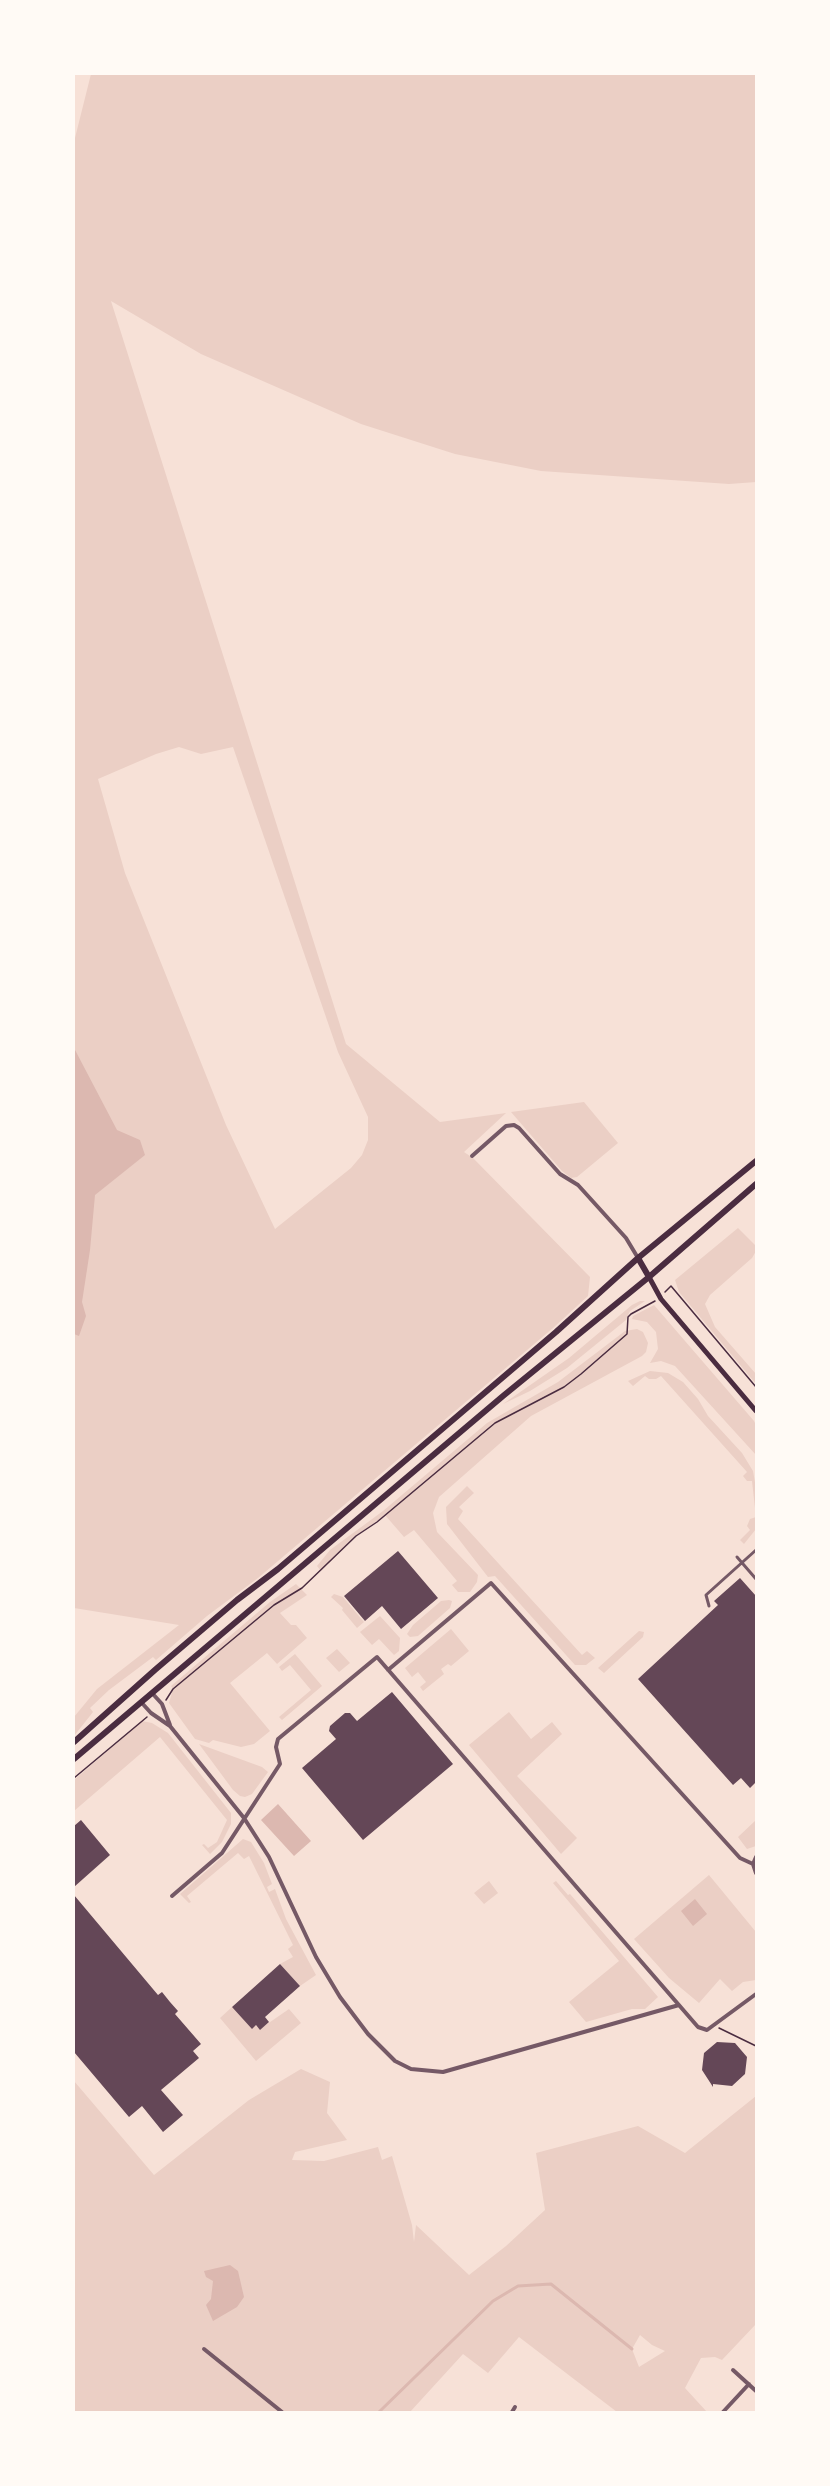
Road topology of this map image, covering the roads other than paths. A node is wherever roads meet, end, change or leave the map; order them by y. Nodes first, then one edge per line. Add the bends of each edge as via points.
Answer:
1 (472, 1156) dead end
2 (756, 1161) edge
3 (756, 1184) edge
4 (638, 1258) junction
5 (649, 1277) junction
6 (756, 1411) edge
7 (756, 1550) edge
8 (737, 1557) dead end
9 (742, 1563) junction
10 (756, 1579) edge
11 (709, 1606) dead end
12 (388, 1670) junction
13 (142, 1681) junction
14 (131, 1690) junction
15 (152, 1693) junction
16 (141, 1702) junction
17 (170, 1726) junction
18 (74, 1742) edge
19 (74, 1759) edge
20 (244, 1818) junction
21 (756, 1857) edge
22 (755, 1864) edge
23 (756, 1873) edge
24 (172, 1896) dead end
25 (756, 1994) edge
26 (679, 2005) junction
27 (204, 2349) dead end
28 (733, 2370) dead end
29 (749, 2384) junction
30 (756, 2391) edge
31 (515, 2407) dead end
32 (282, 2412) edge
33 (512, 2412) edge
34 (723, 2412) edge

1 - 4 street via 506,1126 519,1128 560,1174 578,1185 626,1238
2 - 4 main road
3 - 5 main road
4 - 5 main road
4 - 13 main road via 529,1355
5 - 6 main road via 661,1299
5 - 15 main road
7 - 9 street
8 - 9 street
9 - 10 street
9 - 11 street via 706,1595
12 - 20 street via 376,1657 278,1740 280,1764
12 - 22 street via 491,1583 740,1858
12 - 26 street
13 - 14 main road
13 - 15 main road
14 - 16 main road
14 - 18 main road
15 - 16 main road
15 - 17 street via 162,1704
16 - 17 street
16 - 19 main road
17 - 20 street
20 - 24 street via 222,1853
20 - 26 street via 269,1857 316,1957 340,1997 384,2052 411,2069 443,2072
21 - 22 street
22 - 23 street
25 - 26 street via 714,2026 702,2030
27 - 32 street
28 - 29 street
29 - 30 street
29 - 34 street
31 - 33 street

